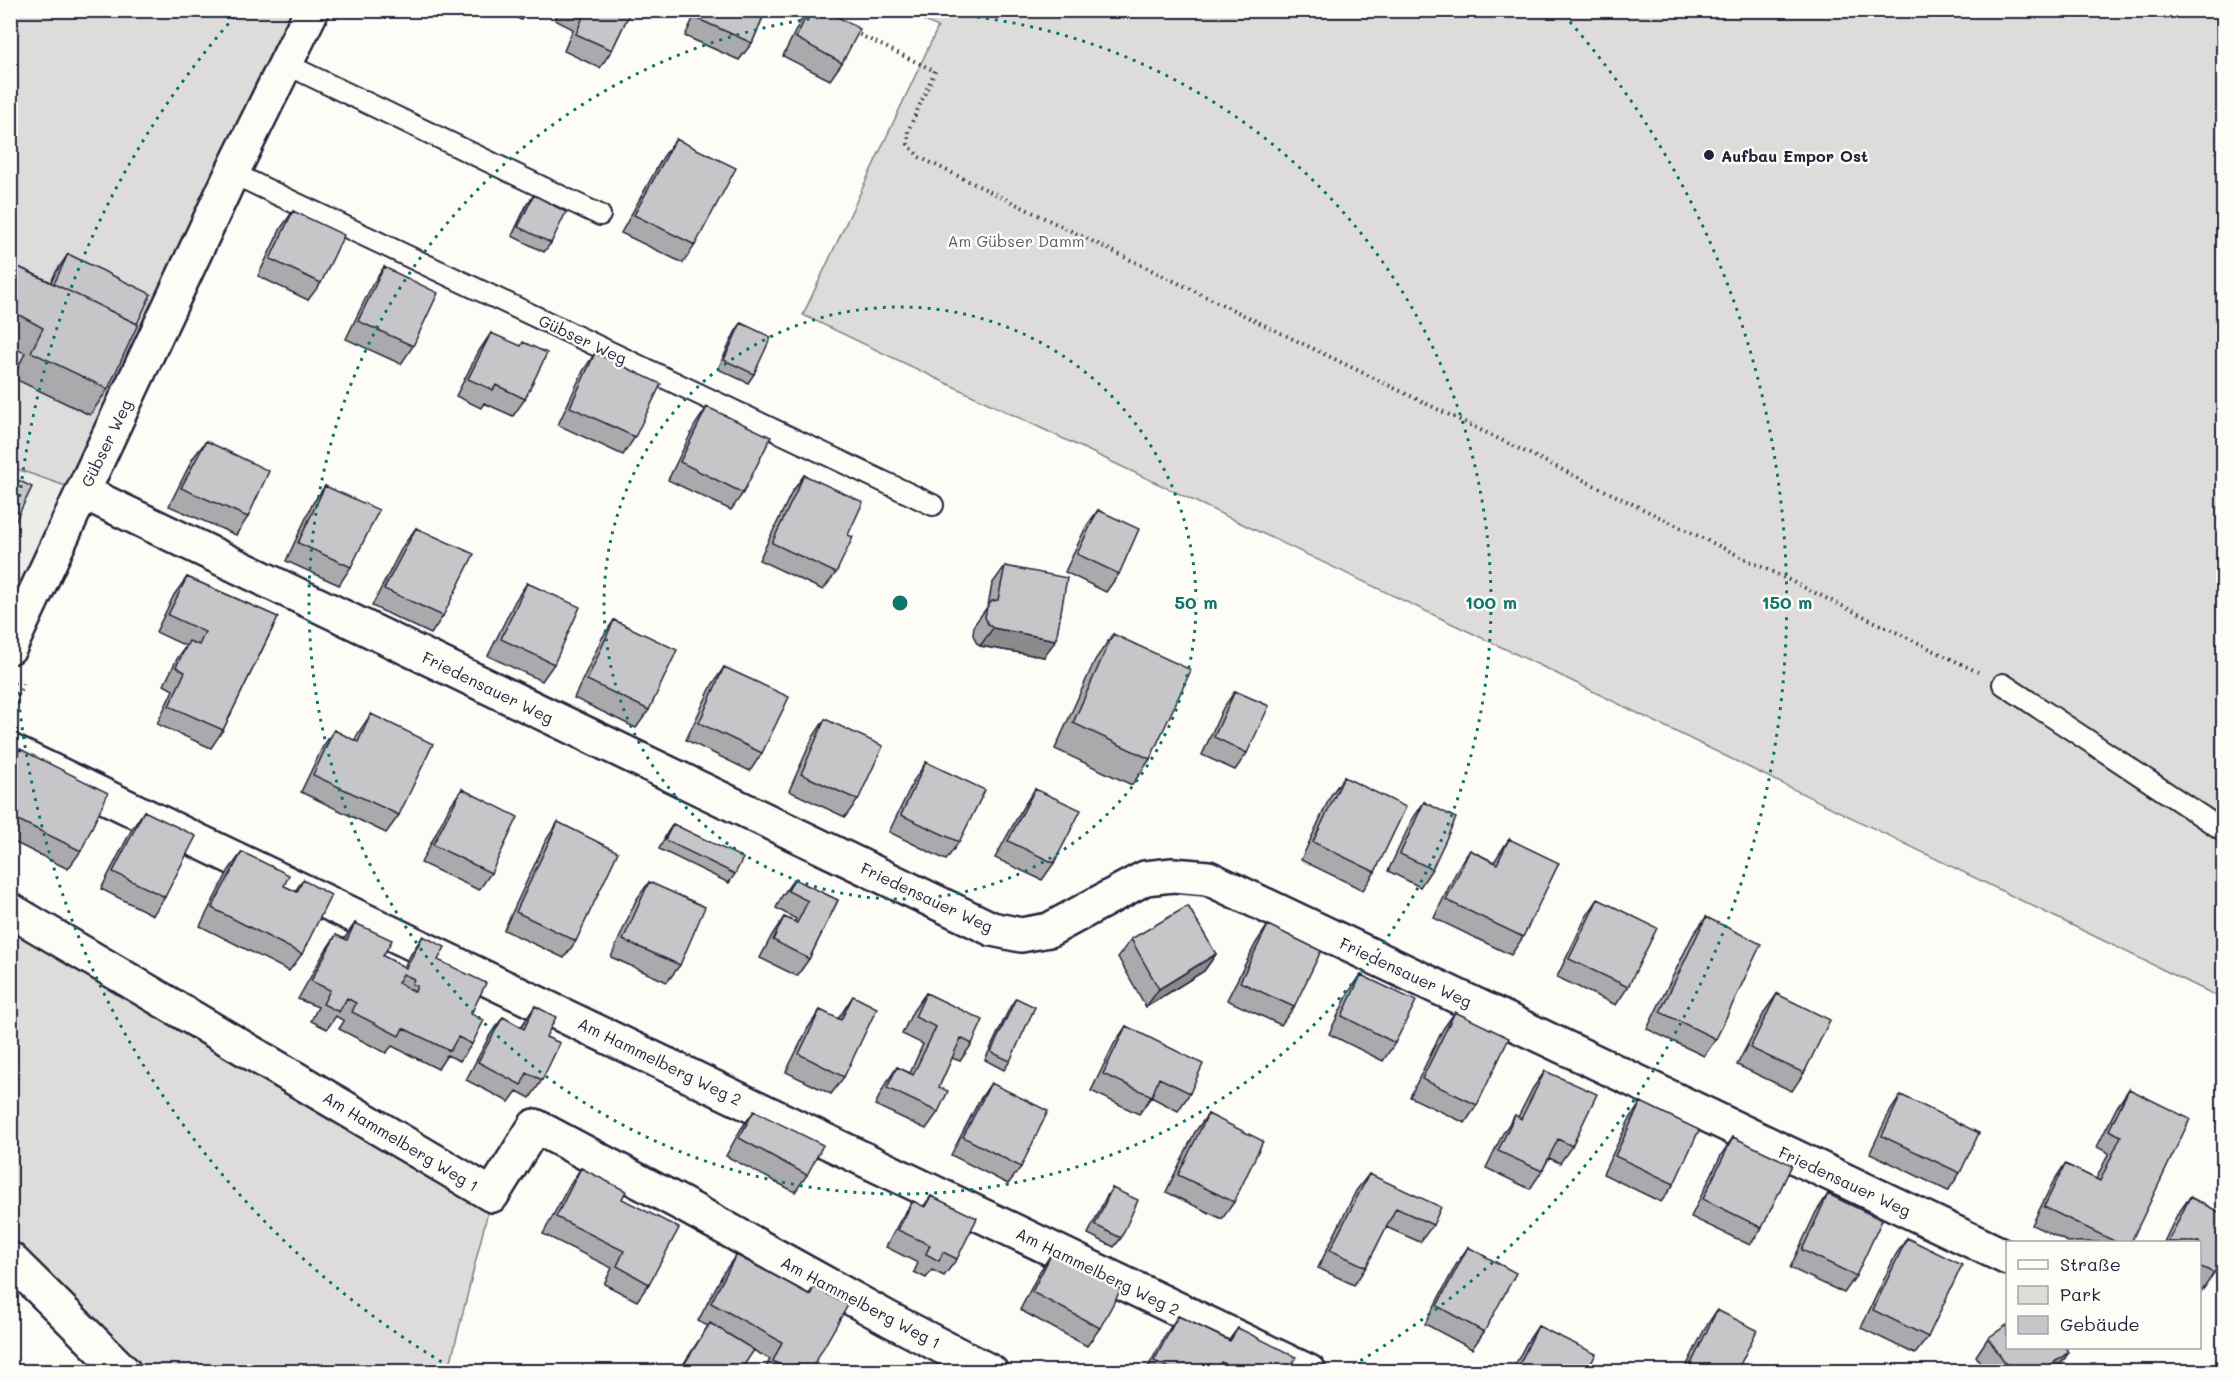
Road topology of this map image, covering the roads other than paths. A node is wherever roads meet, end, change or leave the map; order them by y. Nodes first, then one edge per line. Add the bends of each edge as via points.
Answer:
1 (312, 10) edge
2 (286, 64) junction
3 (232, 173) junction
4 (600, 215) dead end
5 (83, 492) junction
6 (933, 505) dead end
7 (10, 647) edge
8 (2003, 684) road end
9 (10, 752) edge
10 (2223, 831) edge
11 (10, 910) edge
12 (2006, 1258) edge
13 (10, 1259) edge
14 (124, 1371) edge
15 (992, 1371) edge
16 (1309, 1371) edge

1 - 2 street, Gübser Weg
2 - 3 street, Gübser Weg
2 - 4 lane
3 - 5 street, Gübser Weg
3 - 6 lane, Gübser Weg
5 - 7 street, Gübser Weg
5 - 12 street, Friedensauer Weg via 992,929 1021,934 1049,930 1145,878 1173,874 1208,878
8 - 10 lane
9 - 16 street, Am Hammelberg Weg 2
11 - 15 street, Am Hammelberg Weg 1 via 492,1195 535,1126
13 - 14 street

